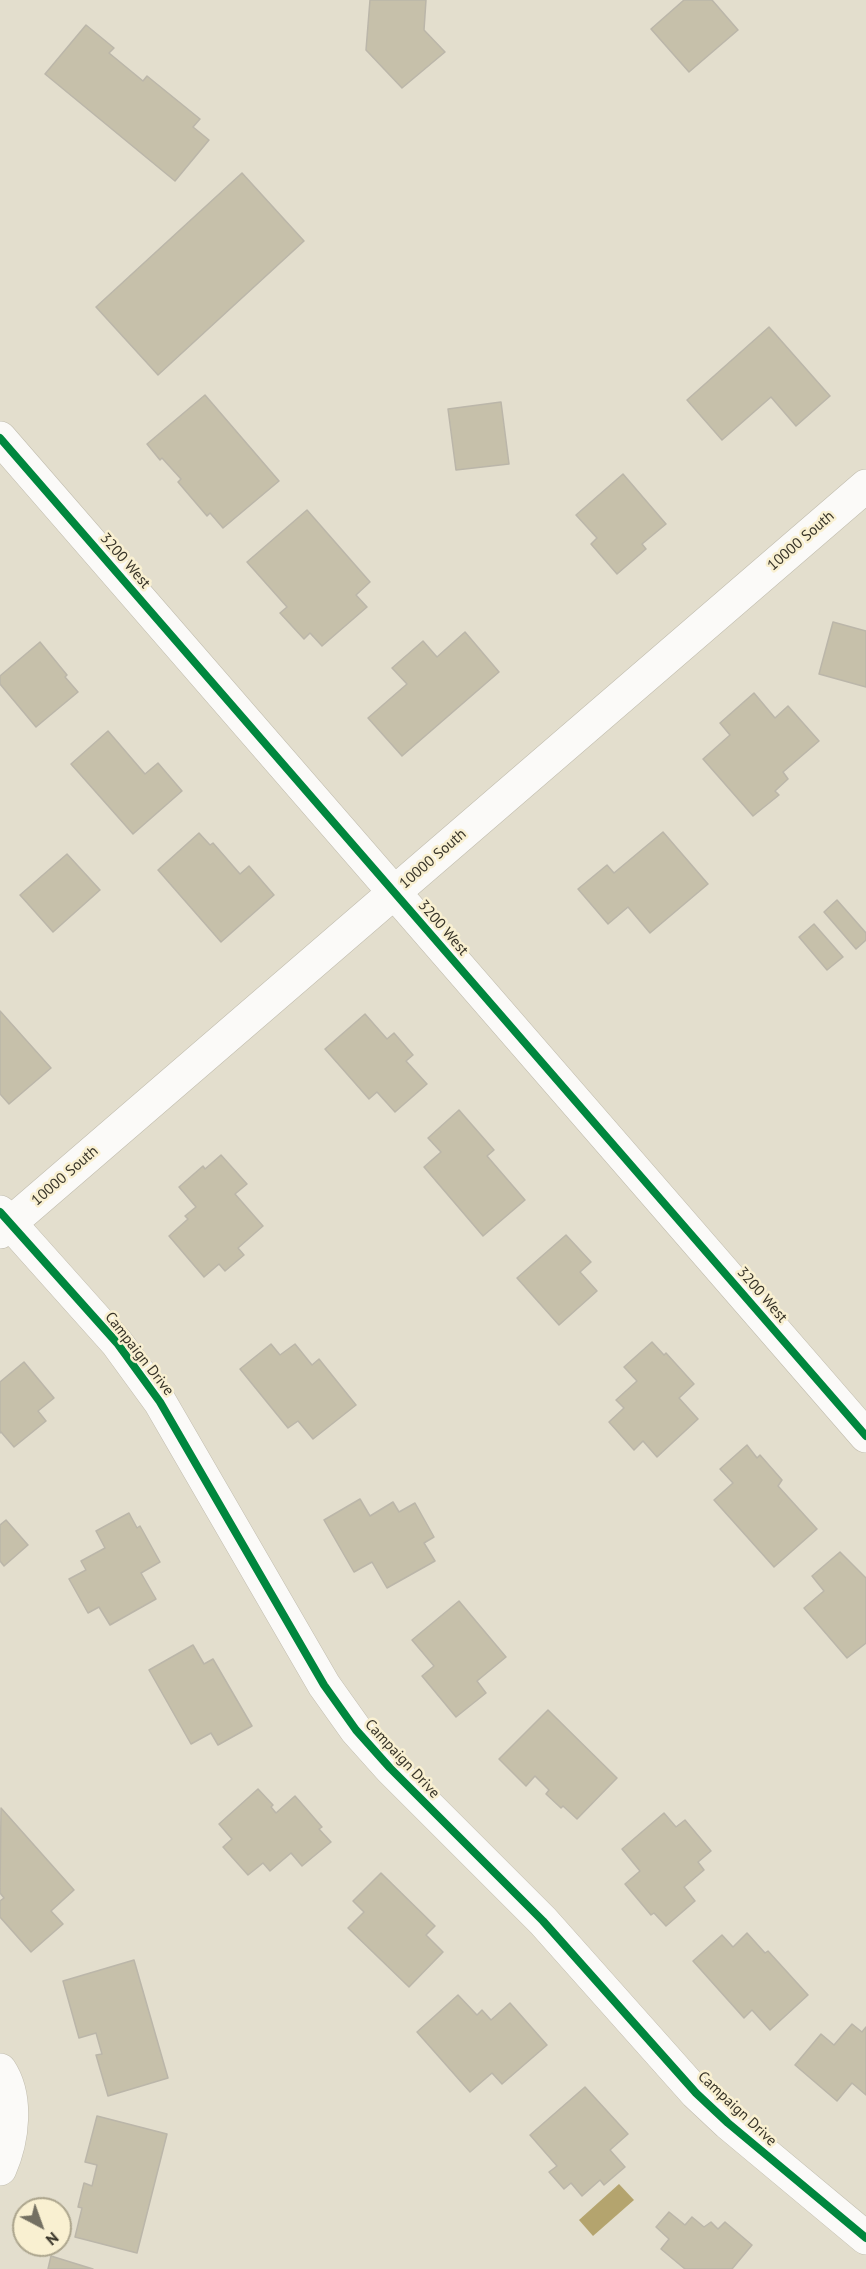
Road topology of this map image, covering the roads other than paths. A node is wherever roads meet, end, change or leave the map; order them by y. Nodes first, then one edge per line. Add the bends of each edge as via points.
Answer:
1 (0, 438) edge
2 (866, 486) edge
3 (394, 892) junction
4 (3, 1223) edge
5 (866, 1436) edge
6 (0, 2070) edge
7 (0, 2169) edge
8 (866, 2238) edge

1 - 3 street, 3200 West
2 - 3 street, 10000 South
3 - 4 street, 10000 South
3 - 5 street, 3200 West
4 - 8 street, Campaign Drive via 117,1343 160,1402 324,1685 356,1730 543,1921 696,2093
6 - 7 street via 12,2117

